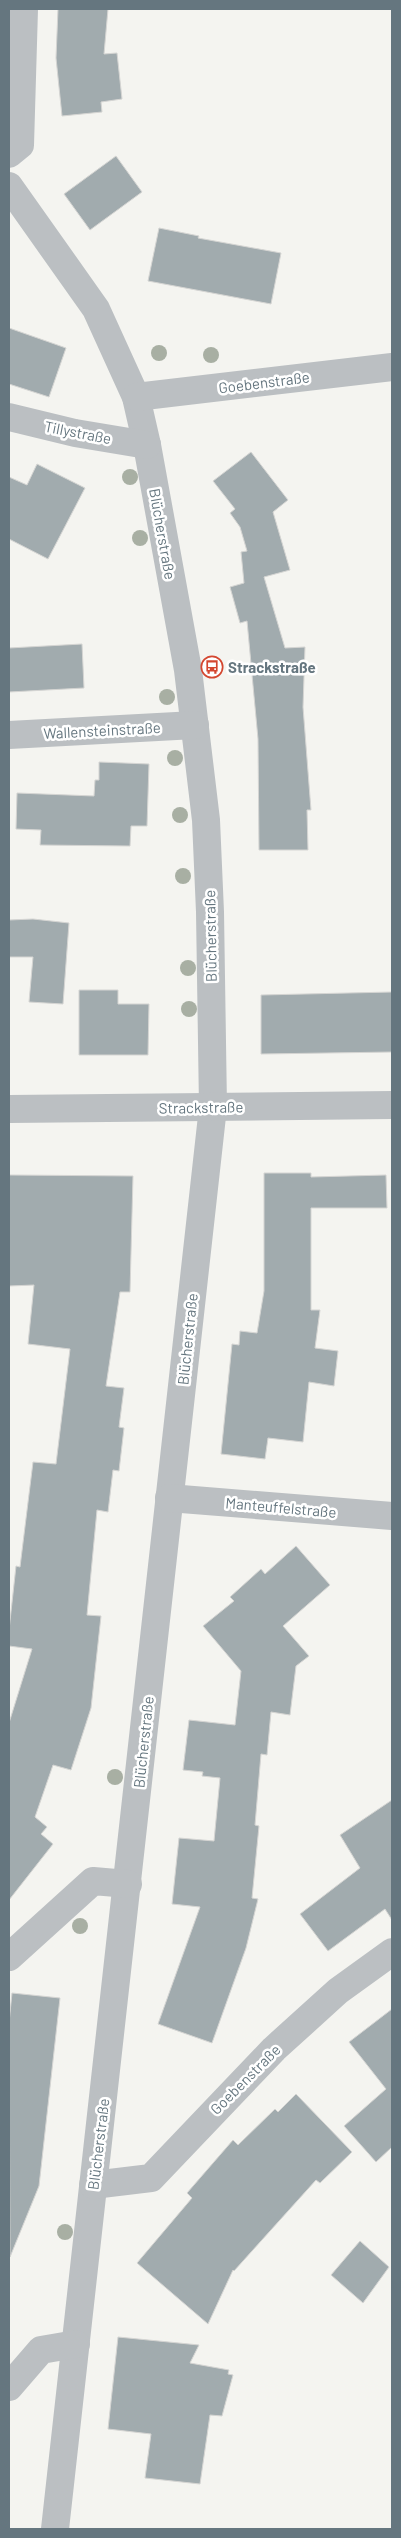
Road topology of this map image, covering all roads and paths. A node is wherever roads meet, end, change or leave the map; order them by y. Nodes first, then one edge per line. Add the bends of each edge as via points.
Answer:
1 (24, 9) edge
2 (9, 154) edge
3 (9, 186) edge
4 (392, 367) edge
5 (136, 397) junction
6 (9, 417) edge
7 (147, 445) junction
8 (195, 725) junction
9 (9, 735) edge
10 (392, 1105) edge
11 (213, 1107) junction
12 (9, 1109) edge
13 (170, 1498) junction
14 (392, 1516) edge
15 (128, 1884) junction
16 (392, 1952) edge
17 (9, 1957) edge
18 (94, 2185) junction
19 (76, 2344) junction
20 (9, 2387) edge
21 (55, 2529) edge

1 - 2 street via 20,145
3 - 5 street, Blücherstraße via 96,309
4 - 5 street, Goebenstraße
5 - 7 street, Blücherstraße
6 - 7 street, Tillystraße via 75,433
7 - 8 street, Blücherstraße
8 - 9 street, Wallensteinstraße
8 - 11 street, Blücherstraße via 206,820 210,903
10 - 11 street, Strackstraße
11 - 12 street, Strackstraße
11 - 13 street, Blücherstraße
13 - 14 street, Manteuffelstraße
13 - 15 street, Blücherstraße
15 - 17 street via 93,1881
15 - 18 street, Blücherstraße
16 - 18 street, Goebenstraße via 338,1991 274,2049 151,2178
18 - 19 street, Blücherstraße
19 - 20 street via 41,2350
19 - 21 street, Blücherstraße

